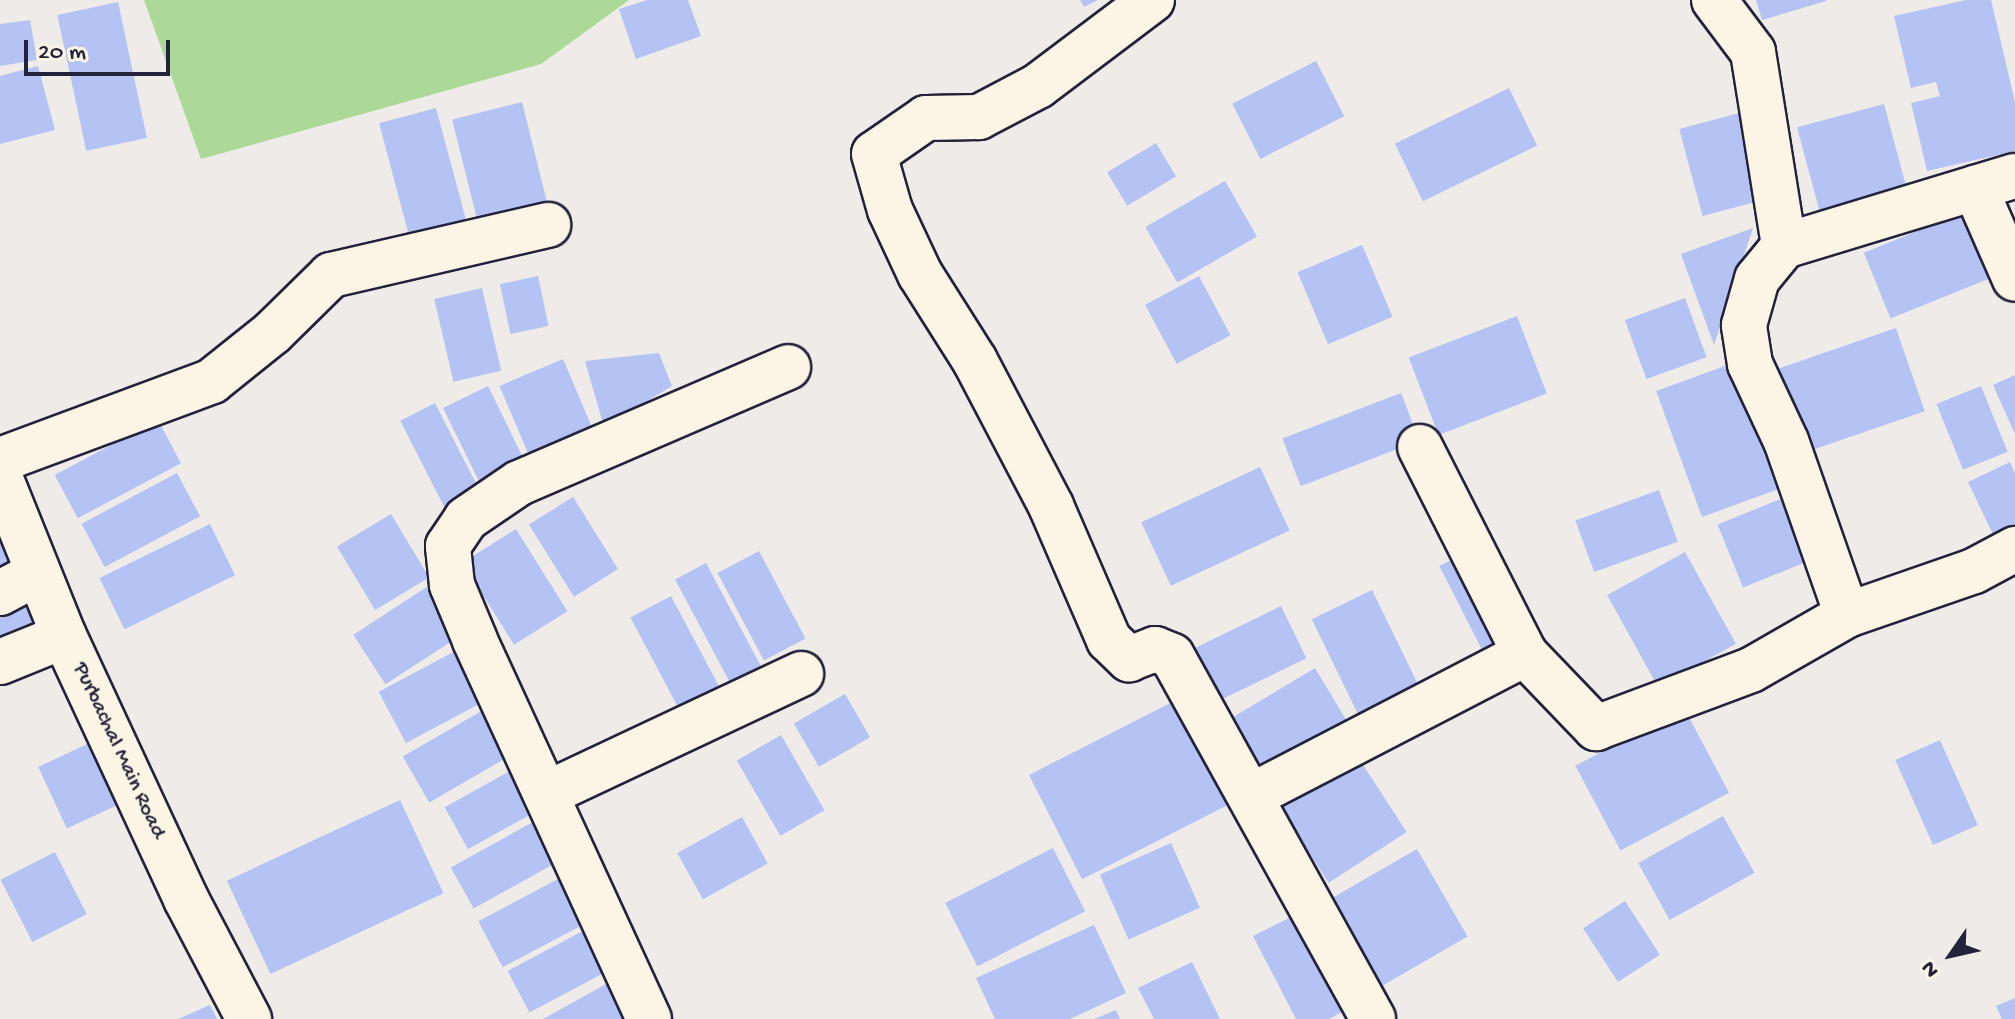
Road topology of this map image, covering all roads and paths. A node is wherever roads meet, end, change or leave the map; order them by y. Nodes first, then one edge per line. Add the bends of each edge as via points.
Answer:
1 (1152, 0) edge
2 (1714, 0) edge
3 (1995, 182) edge
4 (548, 225) dead end
5 (1784, 246) junction
6 (2015, 279) edge
7 (788, 367) dead end
8 (1420, 447) dead end
9 (0, 460) edge
10 (0, 477) edge
11 (2015, 549) edge
12 (18, 583) edge
13 (1847, 615) junction
14 (64, 636) junction
15 (1525, 654) junction
16 (0, 662) edge
17 (801, 674) dead end
18 (546, 794) junction
19 (1251, 796) junction
20 (249, 1019) edge
21 (649, 1019) edge
22 (1373, 1019) edge

1 - 19 street via 1038,86 979,117 926,118 874,154 890,210 920,274 975,361 1051,506 1109,640 1129,659 1155,649 1172,656
2 - 5 street via 1753,52
3 - 5 street
3 - 6 street
4 - 9 street via 331,275 272,333 212,381
5 - 13 street via 1757,279 1744,325 1750,364 1786,441
7 - 18 street via 519,483 466,519 448,546 452,585
8 - 15 street
10 - 12 street, Purbachal Main Road
11 - 13 street via 1974,571
12 - 14 street, Purbachal Main Road
13 - 15 street via 1751,670 1596,728
14 - 16 street
14 - 20 street, Purbachal Main Road via 186,899
15 - 19 street
17 - 18 street
18 - 21 street
19 - 22 street

